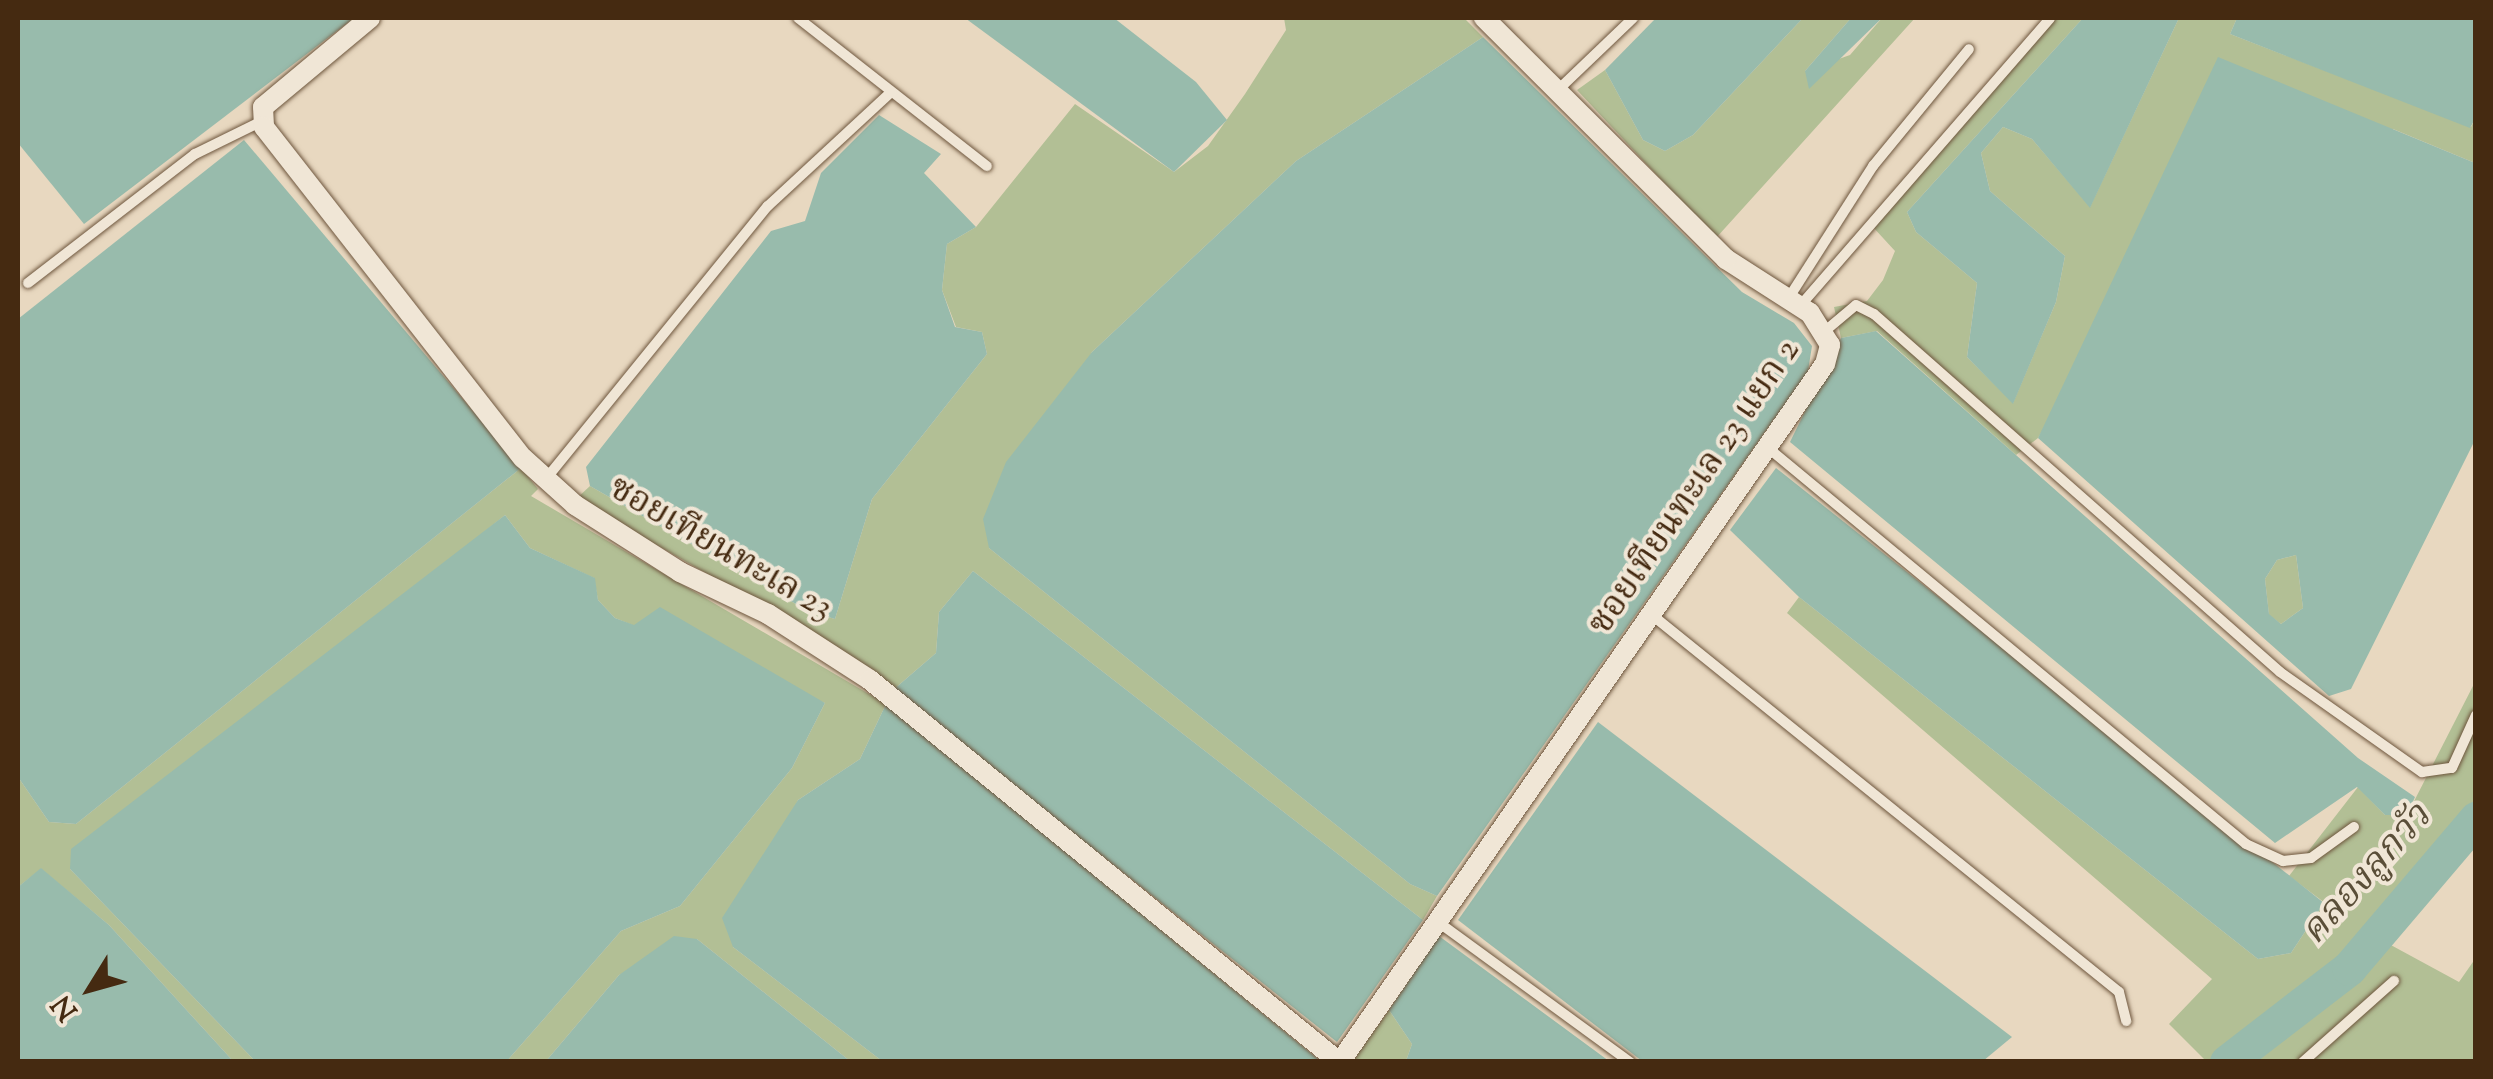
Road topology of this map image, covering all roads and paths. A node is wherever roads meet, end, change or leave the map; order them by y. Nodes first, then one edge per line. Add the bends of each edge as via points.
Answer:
1 (370, 18) edge
2 (798, 18) edge
3 (1484, 18) edge
4 (1633, 18) edge
5 (2050, 18) edge
6 (1970, 49) dead end
7 (1557, 91) junction
8 (891, 92) junction
9 (262, 121) junction
10 (987, 166) dead end
11 (28, 283) dead end
12 (1794, 302) junction
13 (1825, 331) junction
14 (1768, 448) junction
15 (544, 480) junction
16 (1651, 614) junction
17 (2476, 715) edge
18 (2354, 827) dead end
19 (1437, 922) junction
20 (2394, 981) dead end
21 (2126, 1021) dead end
22 (1340, 1062) edge
23 (1630, 1062) edge
24 (2303, 1062) edge

1 - 9 street via 276,94
2 - 8 lane
3 - 7 street, ซอยเทียนทะเล 23 แยก 2
4 - 7 lane
5 - 12 lane
6 - 12 lane via 1873,166
7 - 12 street, ซอยเทียนทะเล 23 แยก 2 via 1726,259
8 - 10 lane
8 - 15 lane via 768,206
9 - 11 lane via 195,154
9 - 15 street, ซอยเทียนทะเล 23 via 327,214
12 - 13 street, ซอยเทียนทะเล 23 แยก 2
13 - 14 street, ซอยเทียนทะเล 23 แยก 2 via 1825,364
13 - 17 lane via 1856,305 1874,314 2294,684 2422,772 2452,768
14 - 16 street, ซอยเทียนทะเล 23 แยก 2
14 - 18 lane via 2246,844 2283,861 2311,858
15 - 22 street, ซอยเทียนทะเล 23 via 680,572 785,624 870,680
16 - 19 street, ซอยเทียนทะเล 23 แยก 2
16 - 21 lane via 2119,992
19 - 22 street, ซอยเทียนทะเล 23 แยก 2
19 - 23 lane
20 - 24 lane

